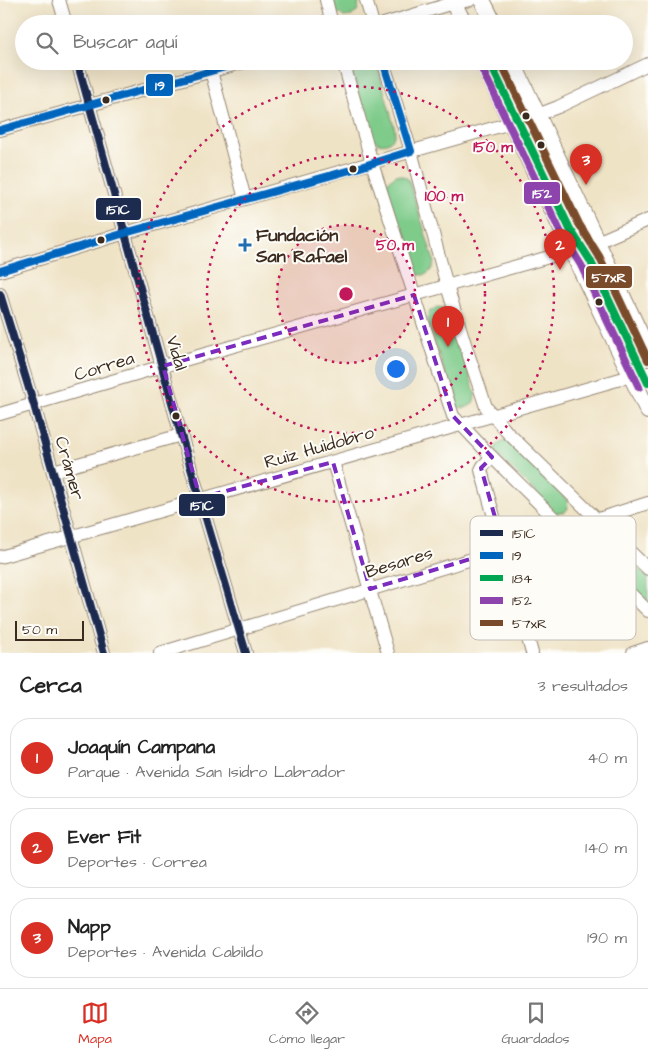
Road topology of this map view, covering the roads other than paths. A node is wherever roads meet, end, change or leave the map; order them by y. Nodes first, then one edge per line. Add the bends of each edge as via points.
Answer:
1 (59, 0) edge
2 (326, 0) edge
3 (366, 0) edge
4 (470, 0) edge
5 (482, 0) edge
6 (452, 1) edge
7 (63, 15) edge
8 (330, 15) edge
9 (370, 15) edge
10 (411, 15) edge
11 (459, 15) edge
12 (490, 15) edge
13 (648, 64) edge
14 (80, 70) edge
15 (215, 70) edge
16 (346, 70) edge
17 (386, 70) edge
18 (489, 70) edge
19 (514, 70) edge
20 (211, 71) junction
21 (90, 105) junction
22 (525, 119) junction
23 (0, 130) edge
24 (411, 151) junction
25 (372, 163) junction
26 (245, 199) junction
27 (648, 220) edge
28 (124, 233) junction
29 (598, 243) junction
30 (571, 250) junction
31 (0, 271) edge
32 (447, 286) junction
33 (0, 294) edge
34 (414, 294) junction
35 (648, 350) edge
36 (163, 366) junction
37 (648, 373) edge
38 (631, 376) junction
39 (34, 405) junction
40 (648, 411) edge
41 (0, 414) edge
42 (492, 416) junction
43 (461, 425) junction
44 (181, 435) junction
45 (492, 457) junction
46 (333, 462) junction
47 (52, 471) junction
48 (200, 498) junction
49 (648, 503) edge
50 (494, 516) edge
51 (552, 516) edge
52 (595, 516) edge
53 (607, 516) edge
54 (71, 536) junction
55 (0, 557) edge
56 (636, 557) edge
57 (470, 559) edge
58 (648, 569) edge
59 (370, 590) junction
60 (636, 599) edge
61 (648, 611) edge
62 (239, 630) junction
63 (528, 640) edge
64 (648, 648) edge
65 (104, 653) edge
66 (160, 653) edge
67 (246, 653) edge
68 (388, 653) edge
69 (532, 653) edge
70 (633, 653) edge

1 - 7 street
2 - 8 street
3 - 9 street
4 - 6 street
5 - 12 main road
6 - 10 street
6 - 11 main road
13 - 22 street
14 - 21 street, Vidal
15 - 20 street
16 - 25 street
17 - 24 street
18 - 22 main road
19 - 22 main road
20 - 21 street
20 - 26 street
21 - 23 street
21 - 28 street, Vidal
22 - 24 street
22 - 29 main road
22 - 30 main road
24 - 25 street
24 - 32 street
25 - 26 street
25 - 34 street
26 - 28 street
27 - 29 street, Correa
28 - 31 street
28 - 36 street, Vidal
29 - 30 street, Correa
29 - 35 main road
30 - 32 street, Correa
30 - 38 main road
32 - 34 street, Correa
32 - 42 street via 486,407
33 - 39 street, Crámer
34 - 36 street, Correa
34 - 43 street via 453,416
36 - 39 street, Correa
36 - 44 street, Vidal
37 - 38 street, Ruiz Huidobro
38 - 40 main road
38 - 42 street, Ruiz Huidobro
39 - 41 street, Correa
39 - 47 street, Crámer
42 - 43 street, Ruiz Huidobro
42 - 52 street
43 - 45 street
43 - 46 street, Ruiz Huidobro
44 - 47 street
44 - 48 street, Vidal
45 - 50 street via 481,470
45 - 51 street
46 - 48 street, Ruiz Huidobro
46 - 59 street
47 - 54 street, Crámer
48 - 54 street, Ruiz Huidobro
48 - 62 street, Vidal
49 - 53 street, Besares
54 - 55 street, Ruiz Huidobro
54 - 65 street, Crámer
56 - 58 street
57 - 59 street, Besares
59 - 62 street, Besares
59 - 68 street
60 - 61 street
62 - 66 street, Besares
62 - 67 street, Vidal
63 - 69 street
64 - 70 street

